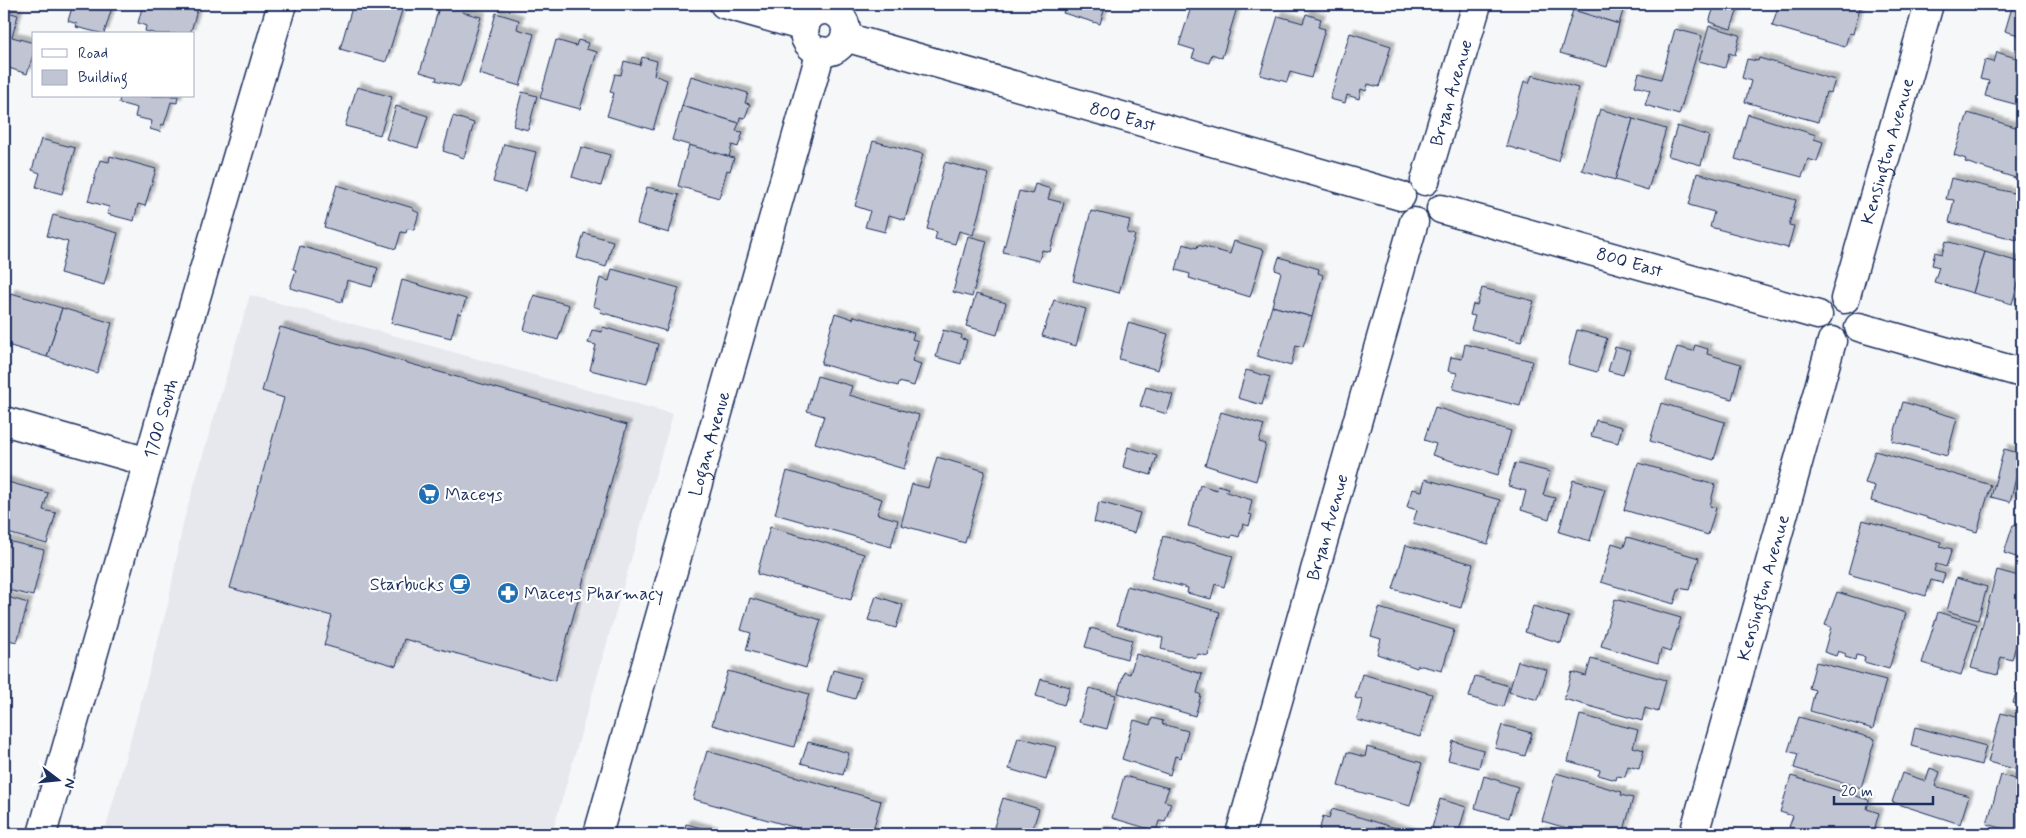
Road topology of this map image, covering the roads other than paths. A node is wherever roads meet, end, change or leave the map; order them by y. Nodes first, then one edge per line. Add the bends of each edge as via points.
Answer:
1 (282, 4) edge
2 (724, 4) edge
3 (1476, 4) edge
4 (1930, 4) edge
5 (837, 8) edge
6 (805, 27) junction
7 (845, 38) junction
8 (821, 52) junction
9 (1425, 181) junction
10 (1401, 196) junction
11 (1441, 209) junction
12 (1414, 222) junction
13 (1846, 299) junction
14 (1818, 315) junction
15 (1859, 327) junction
16 (1832, 340) junction
17 (2022, 373) edge
18 (4, 421) edge
19 (148, 462) junction
20 (42, 834) edge
21 (598, 834) edge
22 (1240, 834) edge
23 (1694, 834) edge

1 - 19 street, 1700 South
2 - 6 street
3 - 9 street, Bryan Avenue
4 - 13 street, Kensington Avenue
5 - 6 street via 818,11
5 - 7 street via 846,25
6 - 8 street via 809,44
7 - 8 street via 838,48
7 - 10 street, 800 East
8 - 21 street, Logan Avenue
9 - 10 street via 1407,186
9 - 11 street via 1438,190
10 - 12 street via 1404,215
11 - 12 street via 1433,219
11 - 14 street, 800 East
12 - 22 street, Bryan Avenue
13 - 14 street via 1828,301
13 - 15 street via 1858,310
14 - 16 street via 1822,333
15 - 16 street via 1852,337 1839,342
15 - 17 street
16 - 23 street, Kensington Avenue
18 - 19 street
19 - 20 street, 1700 South

